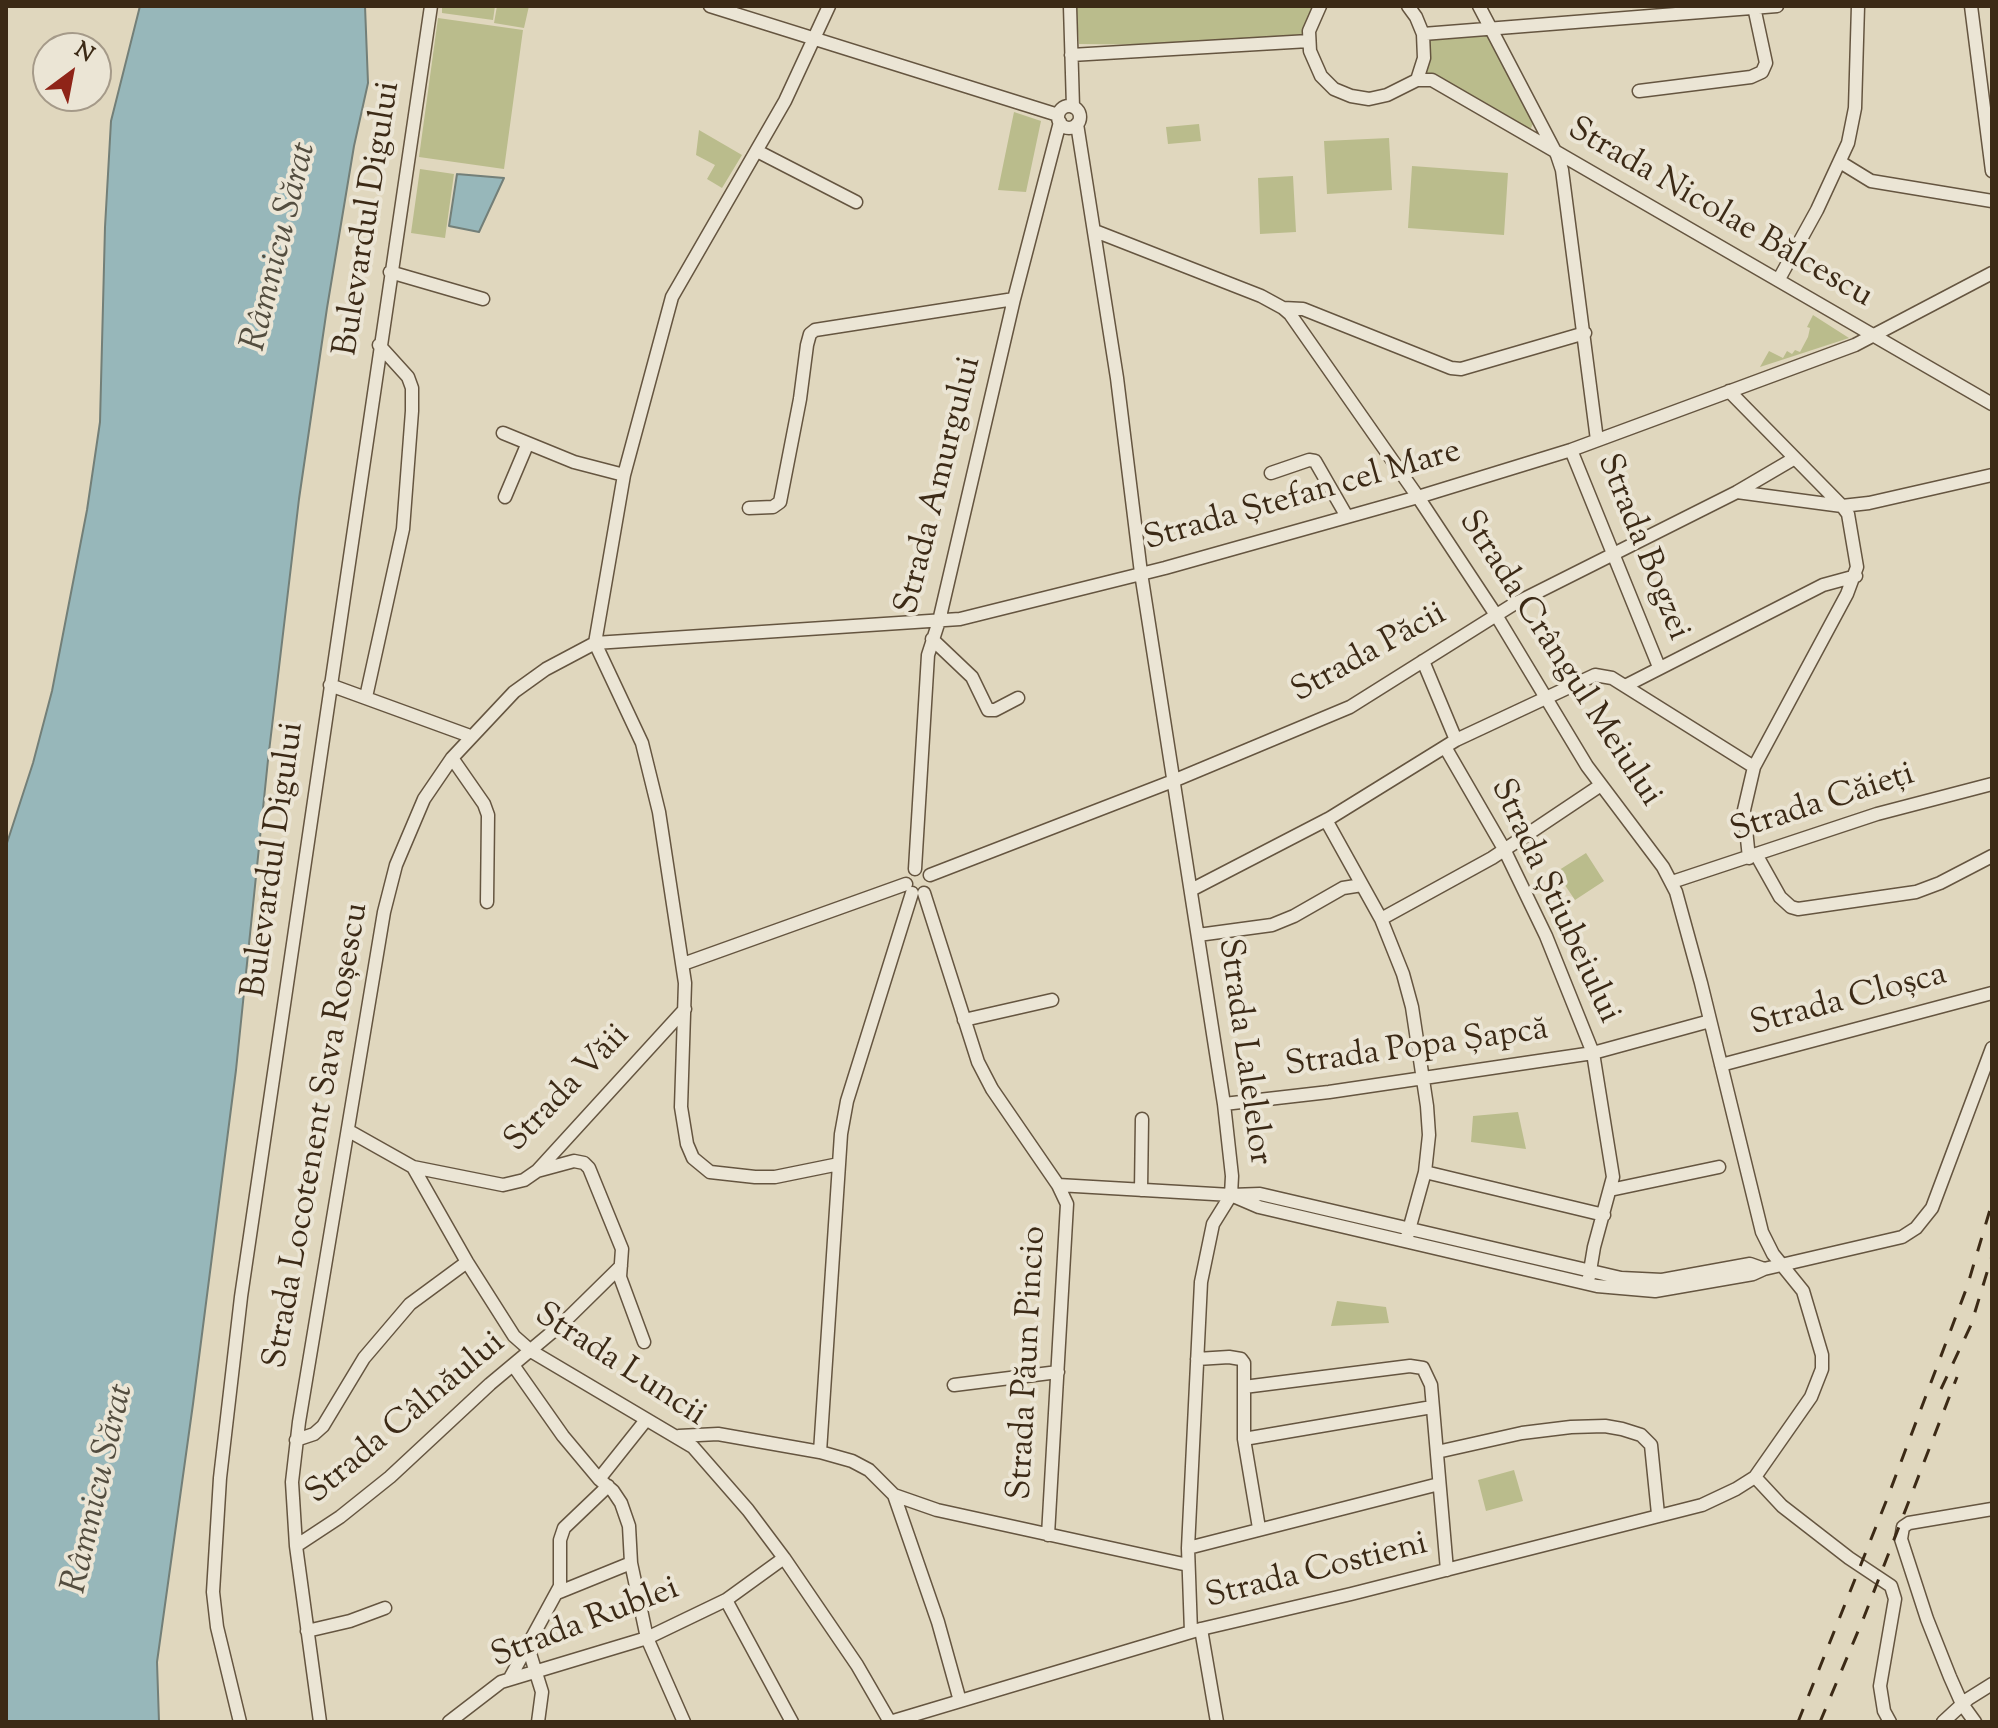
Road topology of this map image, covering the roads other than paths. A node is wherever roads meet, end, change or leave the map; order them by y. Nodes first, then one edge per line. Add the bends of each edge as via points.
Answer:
1 (431, 6) edge
2 (710, 6) edge
3 (829, 6) edge
4 (1070, 6) edge
5 (1320, 6) edge
6 (1408, 6) edge
7 (1479, 6) edge
8 (1777, 6) edge
9 (1858, 6) edge
10 (1971, 6) edge
11 (1754, 7) edge
12 (1671, 10) edge
13 (1491, 29) junction
14 (1423, 34) junction
15 (815, 38) junction
16 (1309, 41) junction
17 (1071, 55) junction
18 (1417, 80) junction
19 (1986, 82) edge
20 (1639, 91) dead end
21 (1073, 107) junction
22 (1059, 119) junction
23 (1077, 124) junction
24 (757, 151) junction
25 (1557, 155) junction
26 (1840, 162) junction
27 (1992, 171) edge
28 (1992, 201) edge
29 (856, 202) dead end
30 (1095, 231) junction
31 (390, 272) junction
32 (1992, 273) edge
33 (1779, 279) junction
34 (483, 299) dead end
35 (1014, 299) junction
36 (1283, 308) junction
37 (1585, 333) junction
38 (1874, 337) junction
39 (379, 345) junction
40 (1729, 391) junction
41 (1992, 404) edge
42 (503, 433) dead end
43 (1597, 440) junction
44 (527, 445) junction
45 (1571, 450) junction
46 (1795, 458) junction
47 (1271, 473) dead end
48 (624, 475) junction
49 (1992, 475) edge
50 (1737, 492) junction
51 (505, 497) dead end
52 (1418, 497) junction
53 (1842, 506) junction
54 (749, 508) dead end
55 (1346, 515) junction
56 (1614, 555) junction
57 (1141, 573) junction
58 (1856, 576) junction
59 (1496, 615) junction
60 (939, 621) junction
61 (932, 639) junction
62 (595, 643) junction
63 (1423, 661) junction
64 (1659, 667) junction
65 (330, 685) junction
66 (1625, 686) junction
67 (366, 697) junction
68 (1544, 697) junction
69 (1018, 698) dead end
70 (470, 736) junction
71 (1450, 744) junction
72 (452, 758) junction
73 (1754, 767) junction
74 (1173, 781) junction
75 (1992, 784) edge
76 (1601, 785) junction
77 (1326, 820) junction
78 (1504, 849) junction
79 (1992, 856) edge
80 (1753, 857) junction
81 (915, 869) junction
82 (930, 875) junction
83 (1672, 882) junction
84 (1362, 885) junction
85 (914, 890) junction
86 (1191, 890) junction
87 (487, 902) dead end
88 (1381, 919) junction
89 (1198, 935) junction
90 (683, 964) junction
91 (1992, 993) edge
92 (1052, 1000) dead end
93 (685, 1009) junction
94 (964, 1020) junction
95 (1710, 1021) junction
96 (1992, 1048) edge
97 (1593, 1053) junction
98 (1721, 1065) junction
99 (1423, 1078) junction
100 (1224, 1104) junction
101 (1142, 1119) dead end
102 (349, 1131) junction
103 (839, 1164) junction
104 (413, 1167) junction
105 (1719, 1167) dead end
106 (537, 1171) junction
107 (1425, 1172) junction
108 (1058, 1185) junction
109 (1141, 1190) junction
110 (1610, 1190) junction
111 (1231, 1195) junction
112 (1604, 1215) junction
113 (1407, 1235) junction
114 (467, 1262) junction
115 (1782, 1264) junction
116 (621, 1266) junction
117 (1589, 1278) junction
118 (644, 1342) dead end
119 (531, 1351) junction
120 (1197, 1359) junction
121 (513, 1365) junction
122 (1058, 1372) junction
123 (954, 1385) dead end
124 (1244, 1387) junction
125 (1432, 1407) junction
126 (646, 1420) junction
127 (679, 1436) junction
128 (1244, 1439) junction
129 (296, 1440) junction
130 (820, 1452) junction
131 (1437, 1452) junction
132 (1755, 1477) junction
133 (604, 1482) junction
134 (1439, 1484) junction
135 (894, 1495) junction
136 (1992, 1509) edge
137 (1658, 1514) junction
138 (1259, 1528) junction
139 (1048, 1535) junction
140 (296, 1546) junction
141 (1188, 1548) junction
142 (784, 1558) junction
143 (631, 1563) junction
144 (1188, 1565) junction
145 (1447, 1570) junction
146 (557, 1593) junction
147 (726, 1600) junction
148 (385, 1608) dead end
149 (307, 1631) junction
150 (1196, 1631) junction
151 (647, 1638) junction
152 (528, 1647) junction
153 (537, 1670) junction
154 (510, 1678) junction
155 (1992, 1684) edge
156 (960, 1701) junction
157 (1962, 1704) junction
158 (240, 1722) edge
159 (320, 1722) edge
160 (449, 1722) edge
161 (538, 1722) edge
162 (684, 1722) edge
163 (792, 1722) edge
164 (890, 1722) edge
165 (1217, 1722) edge
166 (1890, 1722) edge
167 (1943, 1722) edge
168 (1975, 1722) edge

1 - 31 street, Bulevardul Digului
2 - 15 street
3 - 15 street
4 - 17 street
5 - 16 street
6 - 14 street
7 - 13 street
8 - 11 street
9 - 26 street via 1854,116
10 - 19 street
11 - 12 street
11 - 20 street via 1766,63 1762,72
12 - 13 street
13 - 14 street
13 - 25 street
14 - 18 street via 1424,58
15 - 22 street
15 - 24 street
16 - 17 street
16 - 18 street via 1321,76 1351,96 1378,98
17 - 21 street
18 - 25 street, Strada Nicolae Bălcescu via 1432,80
19 - 27 street
21 - 22 street via 1064,107
21 - 23 street via 1079,115
22 - 23 street via 1068,127
22 - 35 street, Strada Amurgului
23 - 30 street, Strada Lalelelor
24 - 29 street
24 - 48 street via 672,297
25 - 33 street, Strada Nicolae Bălcescu
25 - 37 street
26 - 28 street via 1871,181
26 - 33 street
30 - 36 street, Strada Crângul Meiului
30 - 57 street, Strada Lalelelor
31 - 34 street
31 - 39 street, Bulevardul Digului
32 - 38 street, Strada Ștefan cel Mare
33 - 38 street, Strada Nicolae Bălcescu
35 - 54 street via 815,330 808,339 780,502
35 - 60 street, Strada Amurgului
36 - 37 street via 1303,309 1461,369
36 - 52 street, Strada Crângul Meiului
37 - 43 street
38 - 40 street, Strada Ștefan cel Mare
38 - 41 street, Strada Nicolae Bălcescu
39 - 65 street, Bulevardul Digului
39 - 67 street via 408,377 412,411 403,529
40 - 43 street, Strada Ștefan cel Mare
40 - 46 street
42 - 44 street
43 - 45 street, Strada Ștefan cel Mare
44 - 48 street
44 - 51 street
45 - 52 street, Strada Ștefan cel Mare
45 - 56 street, Strada Bogzei
46 - 50 street, Strada Păcii
46 - 53 street
47 - 55 street via 1315,461
48 - 62 street
49 - 53 street
50 - 53 street
50 - 56 street, Strada Păcii
52 - 55 street, Strada Ștefan cel Mare
52 - 59 street, Strada Crângul Meiului
53 - 58 street via 1852,529
55 - 57 street, Strada Ștefan cel Mare
56 - 59 street, Strada Păcii
56 - 64 street, Strada Bogzei
57 - 60 street, Strada Ștefan cel Mare
57 - 74 street, Strada Lalelelor
58 - 64 street via 1823,585
58 - 73 street
59 - 63 street, Strada Păcii
59 - 68 street, Strada Crângul Meiului
60 - 61 street, Strada Amurgului
60 - 62 street, Strada Ștefan cel Mare
61 - 69 street via 972,677 988,710
61 - 81 street, Strada Amurgului via 925,676
62 - 70 street, Strada Locotenent Sava Roșescu via 532,678
62 - 90 street via 645,752
63 - 71 street, Strada Știubeiului
63 - 74 street, Strada Păcii via 1350,707
64 - 66 street
65 - 67 street
65 - 158 street, Bulevardul Digului via 241,1297 220,1478 213,1592
66 - 68 street via 1595,675
66 - 73 street
67 - 70 street
68 - 71 street
68 - 76 street, Strada Crângul Meiului
70 - 72 street, Strada Locotenent Sava Roșescu
71 - 77 street
71 - 78 street, Strada Știubeiului
72 - 87 street via 488,815
72 - 102 street, Strada Locotenent Sava Roșescu via 419,808 393,873
73 - 80 street via 1744,810
74 - 82 street, Strada Păcii
74 - 86 street, Strada Lalelelor
75 - 80 street, Strada Căieți via 1877,814
76 - 78 street
76 - 83 street, Strada Crângul Meiului
77 - 84 street
77 - 86 street
78 - 88 street
78 - 97 street, Strada Știubeiului
79 - 80 street via 1916,892 1798,909 1780,897
80 - 83 street, Strada Căieți
81 - 82 street
81 - 85 street via 908,874
82 - 85 street via 931,885
83 - 95 street, Strada Crângul Meiului
84 - 88 street
84 - 89 street via 1343,888 1272,925
85 - 90 street
85 - 94 street, Strada Păun Pincio
85 - 103 street via 847,1101
86 - 89 street, Strada Lalelelor
88 - 99 street via 1408,991
89 - 100 street, Strada Lalelelor
90 - 93 street
91 - 98 street, Strada Cloșca
92 - 94 street
93 - 103 street via 681,1107 687,1144 700,1167 729,1176 775,1177
93 - 106 street, Strada Văii
94 - 108 street, Strada Păun Pincio via 992,1089
95 - 97 street, Strada Popa Șapcă
95 - 98 street, Strada Crângul Meiului
96 - 115 street via 1923,1222 1902,1237
97 - 99 street, Strada Popa Șapcă
97 - 110 street, Strada Știubeiului via 1612,1162
98 - 115 street, Strada Crângul Meiului via 1762,1232
99 - 100 street, Strada Popa Șapcă
99 - 107 street via 1429,1135
100 - 111 street, Strada Lalelelor
101 - 109 street
102 - 104 street, Strada Văii
102 - 129 street, Strada Locotenent Sava Roșescu
103 - 130 street
104 - 106 street, Strada Văii via 503,1185
104 - 114 street, Strada Luncii
105 - 110 street
106 - 116 street via 574,1161 589,1168 622,1249
107 - 112 street
107 - 113 street
108 - 109 street
108 - 122 street, Strada Păun Pincio via 1067,1208
109 - 111 street
110 - 112 street, Strada Știubeiului
111 - 113 street via 1260,1194
111 - 120 street, Strada Lalelelor via 1213,1224 1204,1261
112 - 117 street, Strada Știubeiului
113 - 117 street
114 - 119 street, Strada Luncii via 506,1325
114 - 129 street via 410,1304 364,1358 323,1426
115 - 117 street via 1764,1269 1750,1264 1662,1280
115 - 132 street, Strada Crângul Meiului via 1803,1291 1822,1369 1811,1397
116 - 118 street via 622,1286
116 - 119 street, Strada Câlnăului
119 - 121 street, Strada Câlnăului
119 - 126 street, Strada Luncii
120 - 124 street via 1241,1359
120 - 141 street, Strada Lalelelor
121 - 133 street via 563,1436
121 - 140 street, Strada Câlnăului via 364,1499
122 - 123 street
122 - 139 street, Strada Păun Pincio
124 - 125 street via 1410,1366 1423,1368 1429,1378
124 - 128 street
125 - 128 street
125 - 131 street
126 - 127 street, Strada Luncii
126 - 133 street
127 - 130 street via 718,1434
127 - 142 street, Strada Luncii via 705,1459
128 - 138 street
129 - 140 street, Strada Locotenent Sava Roșescu
130 - 135 street via 869,1470
131 - 134 street
131 - 137 street via 1522,1433 1622,1429 1651,1445
132 - 137 street, Strada Costieni via 1702,1505
132 - 166 street via 1782,1506 1891,1586 1895,1599 1880,1686
133 - 143 street via 625,1513
133 - 146 street via 564,1528
134 - 138 street
134 - 145 street
135 - 139 street
135 - 156 street
136 - 157 street via 1909,1523 1901,1532 1903,1552
137 - 145 street, Strada Costieni
138 - 141 street
139 - 144 street
140 - 149 street, Strada Locotenent Sava Roșescu
141 - 144 street, Strada Lalelelor
142 - 147 street, Strada Rublei
142 - 164 street, Strada Luncii
143 - 146 street
143 - 151 street
144 - 150 street, Strada Lalelelor
145 - 150 street, Strada Costieni
146 - 152 street
147 - 151 street, Strada Rublei
147 - 163 street
148 - 149 street
149 - 159 street, Strada Locotenent Sava Roșescu
150 - 156 street, Strada Costieni
150 - 165 street, Strada Lalelelor
151 - 153 street, Strada Rublei
151 - 162 street
152 - 153 street
152 - 154 street
153 - 154 street, Strada Rublei
153 - 161 street via 542,1692
154 - 160 street, Strada Rublei
155 - 157 street
156 - 164 street, Strada Costieni
157 - 167 street
157 - 168 street

